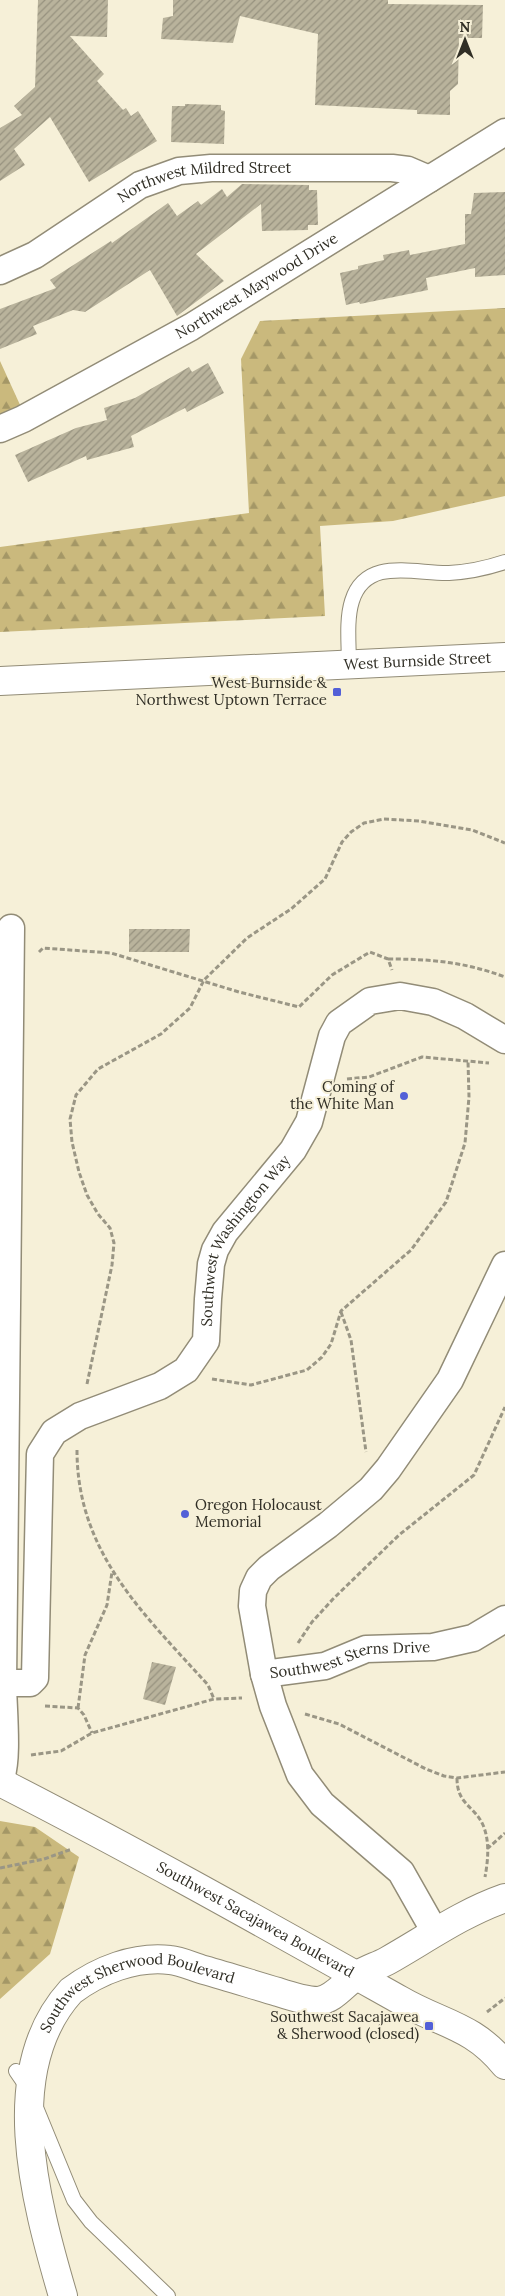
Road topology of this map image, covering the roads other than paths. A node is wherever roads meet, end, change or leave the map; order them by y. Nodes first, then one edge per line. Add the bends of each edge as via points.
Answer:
1 (505, 132) edge
2 (429, 179) junction
3 (0, 271) edge
4 (0, 429) edge
5 (505, 562) edge
6 (505, 657) edge
7 (349, 666) junction
8 (0, 681) edge
9 (11, 928) dead end
10 (5, 1037) edge
11 (501, 1051) edge
12 (505, 1265) edge
13 (505, 1619) edge
14 (275, 1672) junction
15 (3, 1683) junction
16 (2, 1733) edge
17 (0, 1781) edge
18 (494, 1891) edge
19 (435, 1932) junction
20 (358, 1975) junction
21 (505, 2065) edge
22 (16, 2071) junction
23 (63, 2296) edge
24 (168, 2296) edge

1 - 2 street, Northwest Maywood Drive
2 - 3 street, Northwest Mildred Street via 408,170 392,168 211,168 179,171 140,185 35,255
2 - 4 street, Northwest Maywood Drive via 191,327
5 - 7 lane via 448,573 388,570 370,577 356,591 351,605
6 - 7 street, West Burnside Street
7 - 8 street, West Burnside Street
9 - 10 street
10 - 15 street
11 - 15 street, Southwest Washington Way via 465,1016 433,1002 400,996 370,1001 340,1023 332,1036 309,1122 293,1150 225,1232 214,1250 206,1342 186,1370 160,1386 80,1416 54,1432 44,1445 40,1454 35,1678 30,1683
12 - 14 street via 450,1380 388,1469 371,1489 328,1526 259,1578 252,1606
13 - 14 street, Southwest Sterns Drive via 473,1638 432,1647 366,1649 325,1666
14 - 19 street, Southwest Sterns Drive via 273,1706 300,1775 322,1804 401,1872
15 - 16 street
16 - 17 street via 5,1758
17 - 20 street, Southwest Sacajawea Boulevard
18 - 19 street, Southwest Sherwood Boulevard
19 - 20 street, Southwest Sherwood Boulevard
20 - 21 street, Southwest Sacajawea Boulevard via 402,2002 470,2032
20 - 22 street, Southwest Sherwood Boulevard via 319,2001 294,1997 171,1960 130,1963 97,1975 62,1997 33,2032
22 - 23 street, Southwest Sherwood Boulevard via 12,2105 14,2138 26,2188
22 - 24 lane via 33,2096 74,2200 91,2222

